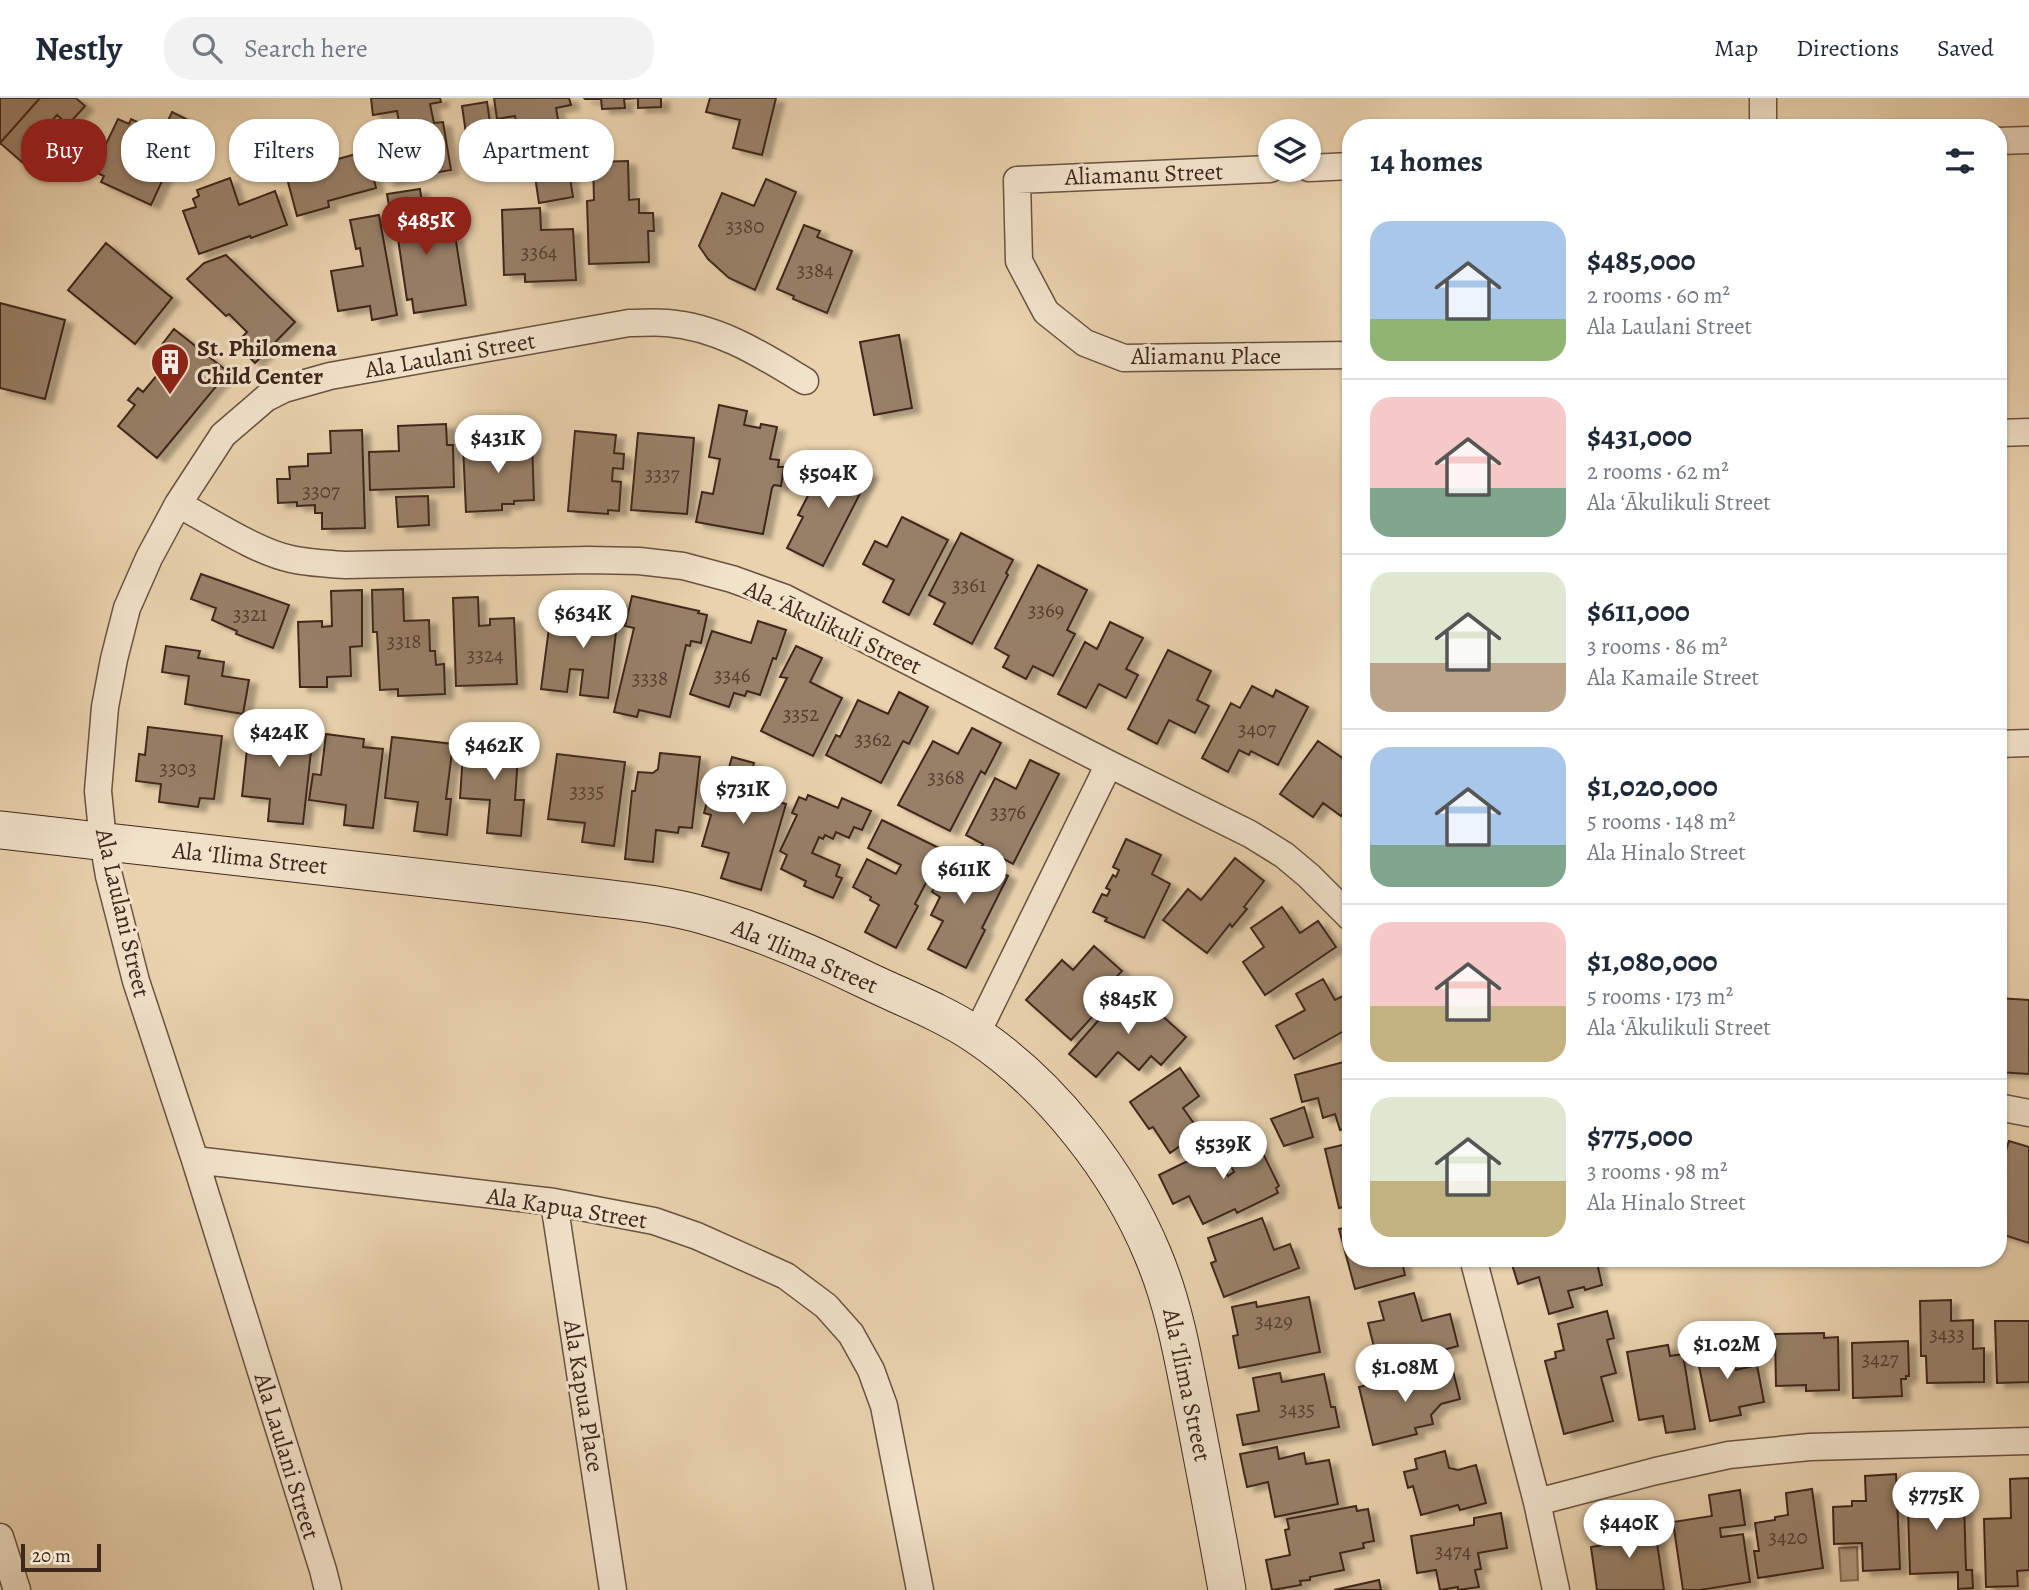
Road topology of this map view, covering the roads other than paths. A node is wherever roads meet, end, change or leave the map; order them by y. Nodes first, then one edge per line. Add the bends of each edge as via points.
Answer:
1 (1763, 98) edge
2 (1763, 119) edge
3 (2029, 140) edge
4 (2007, 141) edge
5 (1342, 166) edge
6 (1321, 167) edge
7 (1258, 170) edge
8 (1017, 180) joint
9 (1342, 355) edge
10 (806, 381) dead end
11 (2029, 432) edge
12 (2007, 433) edge
13 (178, 505) junction
14 (2029, 743) edge
15 (2007, 744) edge
16 (1109, 764) junction
17 (0, 830) edge
18 (103, 841) junction
19 (1342, 909) edge
20 (976, 1035) junction
21 (2007, 1109) edge
22 (2029, 1113) edge
23 (195, 1160) junction
24 (554, 1202) junction
25 (1474, 1267) edge
26 (2029, 1441) edge
27 (1537, 1502) junction
28 (0, 1536) edge
29 (17, 1590) edge
30 (328, 1590) edge
31 (613, 1590) edge
32 (920, 1590) edge
33 (1227, 1590) edge
34 (1556, 1590) edge

1 - 2 street
3 - 4 street
5 - 6 street
7 - 8 street, Aliamanu Street
8 - 9 street, Aliamanu Place via 1019,261 1046,312 1085,343 1124,358
10 - 13 street, Ala Laulani Street via 728,339 660,322 629,323 330,376 284,389 243,417 223,435
11 - 12 street
13 - 16 street, Ala ʻĀkulikuli Street via 258,547 316,563 639,561 732,579 786,598
13 - 18 street, Ala Laulani Street via 127,608 114,659 98,791
14 - 15 street
16 - 19 street, Ala ʻĀkulikuli Street via 1251,834 1284,855
16 - 20 street
17 - 18 street, Ala ʻIlima Street
18 - 20 street, Ala ʻIlima Street via 602,898 704,915 807,951
18 - 23 street, Ala Laulani Street via 136,981
20 - 33 street, Ala ʻIlima Street via 1017,1067 1086,1142 1136,1219 1153,1255 1181,1343
21 - 22 street
23 - 24 street, Ala Kapua Street
23 - 30 street, Ala Laulani Street
24 - 31 street, Ala Kapua Place
24 - 32 street, Ala Kapua Street via 654,1221 697,1236 786,1276 826,1306 851,1334 884,1406
25 - 27 street
26 - 27 street via 1810,1447 1740,1454
27 - 34 street
28 - 29 street

